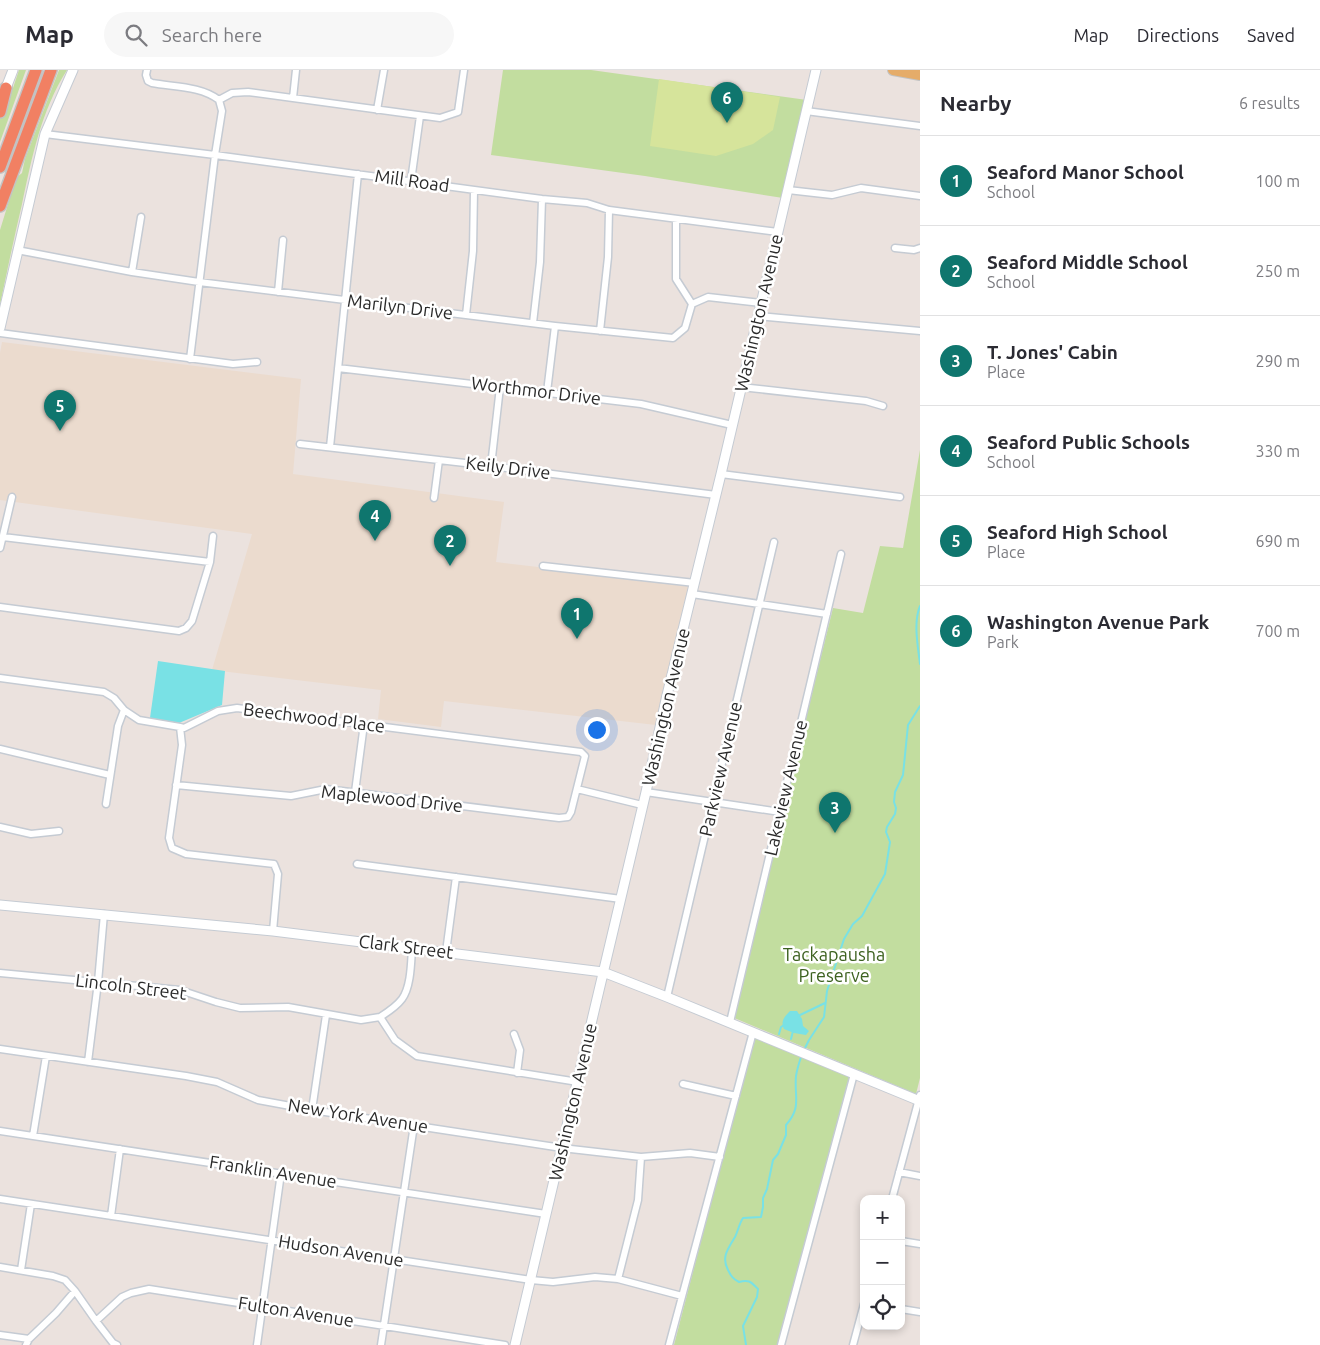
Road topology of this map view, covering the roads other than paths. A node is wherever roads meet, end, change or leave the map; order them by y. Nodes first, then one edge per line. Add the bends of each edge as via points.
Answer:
1 (13, 70) edge
2 (36, 70) edge
3 (51, 70) edge
4 (73, 70) edge
5 (147, 70) edge
6 (296, 70) edge
7 (384, 70) edge
8 (464, 70) edge
9 (816, 70) edge
10 (893, 70) edge
11 (920, 74) edge
12 (3, 88) edge
13 (293, 98) junction
14 (219, 100) junction
15 (377, 110) junction
16 (806, 111) junction
17 (0, 112) edge
18 (420, 116) junction
19 (920, 126) edge
20 (45, 134) junction
21 (215, 155) junction
22 (0, 167) edge
23 (358, 174) junction
24 (411, 181) junction
25 (474, 190) junction
26 (788, 190) junction
27 (920, 196) edge
28 (542, 199) junction
29 (0, 206) edge
30 (609, 210) junction
31 (141, 217) dead end
32 (676, 219) junction
33 (778, 232) junction
34 (283, 240) dead end
35 (895, 248) dead end
36 (920, 248) edge
37 (17, 250) junction
38 (132, 272) junction
39 (200, 282) junction
40 (278, 292) junction
41 (345, 300) junction
42 (761, 303) junction
43 (692, 304) junction
44 (466, 315) junction
45 (758, 316) junction
46 (533, 323) junction
47 (555, 326) junction
48 (0, 328) edge
49 (600, 331) junction
50 (920, 332) edge
51 (0, 333) edge
52 (190, 359) junction
53 (258, 362) dead end
54 (338, 368) junction
55 (500, 387) junction
56 (741, 387) junction
57 (547, 392) junction
58 (883, 406) dead end
59 (732, 425) junction
60 (300, 444) dead end
61 (330, 447) junction
62 (439, 460) junction
63 (491, 466) junction
64 (721, 474) junction
65 (716, 495) junction
66 (12, 497) dead end
67 (900, 497) dead end
68 (434, 498) dead end
69 (3, 536) junction
70 (213, 536) dead end
71 (774, 542) dead end
72 (0, 548) edge
73 (841, 554) dead end
74 (210, 562) junction
75 (543, 566) dead end
76 (695, 583) junction
77 (692, 594) junction
78 (760, 604) junction
79 (0, 607) edge
80 (827, 614) junction
81 (0, 678) edge
82 (124, 710) junction
83 (364, 724) junction
84 (180, 727) junction
85 (0, 749) edge
86 (110, 775) junction
87 (176, 785) junction
88 (577, 789) junction
89 (355, 792) junction
90 (646, 792) junction
91 (713, 802) junction
92 (106, 804) dead end
93 (642, 805) junction
94 (780, 812) junction
95 (0, 827) edge
96 (59, 831) dead end
97 (357, 864) dead end
98 (456, 877) junction
99 (621, 899) junction
100 (0, 905) edge
101 (104, 914) junction
102 (273, 931) junction
103 (412, 948) junction
104 (446, 952) junction
105 (603, 972) junction
106 (0, 973) edge
107 (98, 982) junction
108 (668, 997) junction
109 (326, 1015) junction
110 (380, 1017) junction
111 (730, 1022) junction
112 (753, 1032) junction
113 (514, 1034) dead end
114 (0, 1049) edge
115 (46, 1056) junction
116 (88, 1062) junction
117 (517, 1072) junction
118 (854, 1074) junction
119 (578, 1082) junction
120 (683, 1084) dead end
121 (736, 1096) junction
122 (920, 1099) edge
123 (312, 1110) junction
124 (414, 1125) junction
125 (0, 1131) edge
126 (34, 1136) junction
127 (562, 1148) junction
128 (120, 1149) junction
129 (641, 1157) junction
130 (720, 1157) junction
131 (899, 1172) junction
132 (281, 1174) junction
133 (920, 1176) edge
134 (404, 1192) junction
135 (893, 1195) edge
136 (0, 1199) edge
137 (32, 1204) junction
138 (546, 1214) junction
139 (111, 1216) junction
140 (272, 1240) junction
141 (905, 1242) edge
142 (920, 1244) edge
143 (394, 1259) junction
144 (0, 1267) edge
145 (21, 1270) junction
146 (618, 1279) junction
147 (531, 1280) junction
148 (75, 1291) junction
149 (682, 1296) junction
150 (262, 1307) junction
151 (905, 1310) edge
152 (920, 1312) edge
153 (860, 1319) edge
154 (96, 1321) junction
155 (384, 1326) junction
156 (0, 1335) edge
157 (28, 1342) edge
158 (117, 1345) edge
159 (256, 1345) edge
160 (381, 1345) edge
161 (506, 1345) edge
162 (515, 1345) edge
163 (669, 1345) edge
164 (781, 1345) edge
165 (853, 1345) edge

1 - 12 street
2 - 22 highway
3 - 29 highway
4 - 20 street
5 - 14 street via 146,75 152,83 200,90
6 - 13 street
7 - 15 street
8 - 18 street via 458,112 440,118
9 - 16 street, Washington Avenue
10 - 11 main road
12 - 17 highway
13 - 14 street via 248,92 232,93
13 - 15 street
14 - 21 street via 222,111
15 - 18 street
16 - 19 street
16 - 26 street, Washington Avenue
18 - 24 street
20 - 21 street, Mill Road
20 - 37 street
21 - 23 street, Mill Road
21 - 39 street
23 - 24 street, Mill Road
23 - 41 street
24 - 25 street, Mill Road
25 - 28 street, Mill Road
25 - 44 street via 473,251
26 - 27 street via 832,195 861,188
26 - 33 street, Washington Avenue
28 - 30 street, Mill Road
28 - 46 street via 540,262
30 - 32 street, Mill Road
30 - 49 street
31 - 38 street
32 - 33 street, Mill Road
32 - 43 street via 676,279
33 - 42 street, Washington Avenue
34 - 40 street
35 - 36 street
37 - 38 street, Marilyn Drive
37 - 48 street
38 - 39 street, Marilyn Drive
39 - 40 street, Marilyn Drive
39 - 52 street
40 - 41 street, Marilyn Drive
41 - 44 street, Marilyn Drive
41 - 54 street
42 - 43 street via 708,297
42 - 45 street, Washington Avenue
43 - 49 street, Marilyn Drive via 685,328 673,338
44 - 46 street, Marilyn Drive
45 - 50 street
45 - 56 street, Washington Avenue
46 - 47 street, Marilyn Drive
47 - 49 street, Marilyn Drive
47 - 57 street
51 - 52 street
52 - 53 street via 233,364
54 - 55 street, Worthmor Drive
54 - 61 street
55 - 57 street, Worthmor Drive
55 - 63 street
56 - 58 street via 866,401
56 - 59 street, Washington Avenue
57 - 59 street, Worthmor Drive via 641,404
59 - 64 street, Washington Avenue
60 - 61 street, Keily Drive
61 - 62 street, Keily Drive
62 - 63 street, Keily Drive
62 - 68 street
63 - 65 street, Keily Drive
64 - 65 street, Washington Avenue
64 - 67 street
65 - 76 street, Washington Avenue
66 - 69 street
69 - 72 street
69 - 74 street
70 - 74 street
71 - 78 street, Parkview Avenue
73 - 80 street, Lakeview Avenue
74 - 79 street via 192,621 179,631
75 - 76 street
76 - 77 street, Washington Avenue
77 - 78 street
77 - 90 street, Washington Avenue
78 - 80 street
78 - 91 street, Parkview Avenue
80 - 94 street, Lakeview Avenue
81 - 82 street, Beechwood Place via 104,692
82 - 84 street, Beechwood Place via 139,720
82 - 86 street
83 - 84 street, Beechwood Place via 237,708 218,711
83 - 88 street, Beechwood Place via 581,752 585,756
83 - 89 street
84 - 87 street via 182,744
85 - 86 street
86 - 92 street
87 - 89 street, Maplewood Drive via 291,796 326,789
87 - 102 street via 169,838 172,848 186,854 274,864 278,874
88 - 89 street, Maplewood Drive via 568,817 559,818
88 - 93 street
90 - 91 street
90 - 93 street, Washington Avenue
91 - 94 street
91 - 108 street, Parkview Avenue
93 - 99 street, Washington Avenue
94 - 111 street, Lakeview Avenue
95 - 96 street via 31,834
97 - 98 street
98 - 99 street
98 - 104 street
99 - 105 street, Washington Avenue
100 - 101 street, Clark Street
101 - 102 street, Clark Street
101 - 107 street
102 - 103 street, Clark Street
103 - 104 street, Clark Street
103 - 110 street via 410,979 403,998
104 - 105 street, Clark Street
105 - 108 street, Clark Street
105 - 119 street, Washington Avenue
106 - 107 street, Lincoln Street
107 - 109 street, Lincoln Street via 180,990 240,1008 288,1008
107 - 116 street
108 - 111 street, Clark Street
109 - 110 street, Lincoln Street via 361,1020
109 - 123 street
110 - 117 street via 395,1040 417,1056
111 - 112 street, Clark Street
112 - 118 street, Clark Street
112 - 121 street
113 - 117 street via 520,1050
114 - 115 street, New York Avenue
115 - 116 street, New York Avenue
115 - 126 street
116 - 123 street, New York Avenue via 218,1082 258,1100
117 - 119 street
118 - 122 street, Clark Street
118 - 164 street
119 - 127 street, Washington Avenue
120 - 121 street
121 - 130 street
122 - 131 street
123 - 124 street, New York Avenue
124 - 127 street, New York Avenue
124 - 134 street
125 - 126 street, Franklin Avenue
126 - 128 street, Franklin Avenue
127 - 129 street, New York Avenue
127 - 138 street, Washington Avenue
128 - 132 street, Franklin Avenue
128 - 139 street
129 - 130 street, New York Avenue via 690,1154
129 - 146 street via 638,1200
130 - 149 street
131 - 133 street
131 - 135 street
132 - 134 street, Franklin Avenue
132 - 140 street
134 - 138 street, Franklin Avenue
134 - 143 street
136 - 137 street, Hudson Avenue
137 - 139 street, Hudson Avenue
137 - 145 street
138 - 147 street, Washington Avenue
139 - 140 street, Hudson Avenue
140 - 143 street, Hudson Avenue
140 - 150 street
141 - 142 street
143 - 147 street, Hudson Avenue
143 - 155 street
144 - 145 street
145 - 148 street via 65,1280
146 - 147 street, Hudson Avenue
146 - 149 street, Hudson Avenue
147 - 162 street, Washington Avenue
148 - 154 street
148 - 157 street
149 - 163 street
150 - 154 street, Fulton Avenue via 149,1289 122,1297
150 - 155 street, Fulton Avenue
150 - 159 street
151 - 152 street
153 - 165 street
154 - 158 street
155 - 160 street
155 - 161 street, Fulton Avenue
156 - 157 street

